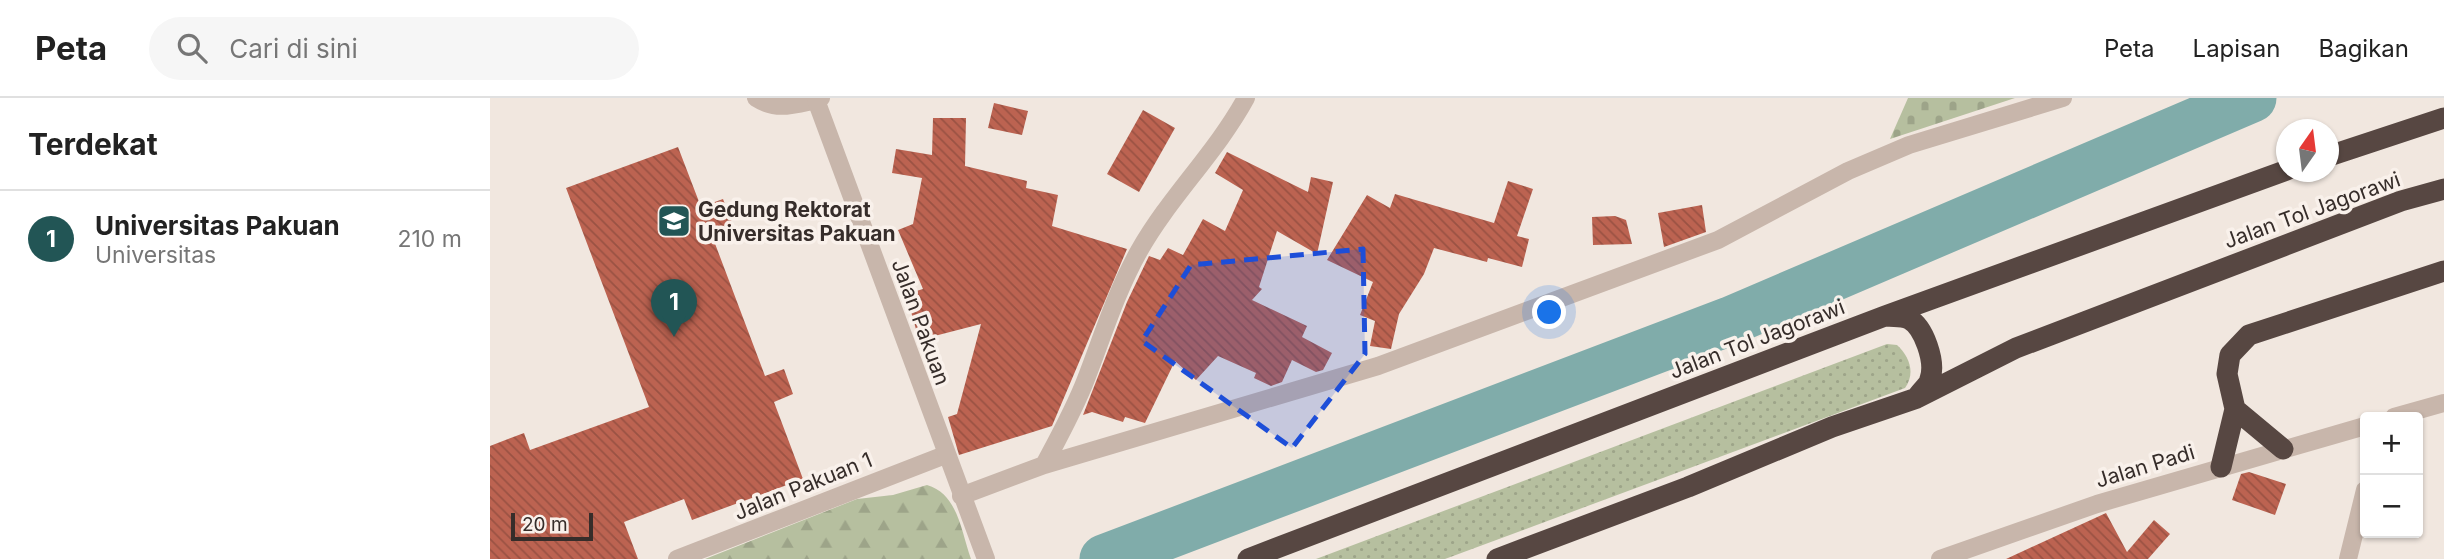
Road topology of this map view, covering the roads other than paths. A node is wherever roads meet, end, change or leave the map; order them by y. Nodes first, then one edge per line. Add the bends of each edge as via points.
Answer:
1 (756, 98) edge
2 (1246, 98) edge
3 (2063, 98) edge
4 (818, 99) edge
5 (2444, 118) edge
6 (2339, 153) edge
7 (2276, 174) edge
8 (2444, 190) edge
9 (2444, 271) edge
10 (1885, 316) junction
11 (1917, 398) junction
12 (2444, 403) edge
13 (2235, 409) junction
14 (2412, 412) edge
15 (2360, 427) edge
16 (2283, 449) junction
17 (945, 454) junction
18 (1044, 465) junction
19 (2221, 467) junction
20 (961, 496) junction
21 (2360, 510) edge
22 (677, 559) edge
23 (986, 559) edge
24 (1248, 559) edge
25 (1497, 559) edge
26 (1940, 559) edge
27 (2348, 559) edge

1 - 4 street via 783,108
2 - 18 street via 1167,204 1116,292 1086,381
3 - 18 street via 1909,145 1848,171 1718,240 1378,366
4 - 17 street, Jalan Pakuan
5 - 6 highway, Jalan Tol Jagorawi
7 - 10 highway, Jalan Tol Jagorawi
8 - 11 highway, Jalan Tol Jagorawi via 2401,201 2016,348
9 - 13 highway via 2249,335 2230,355 2227,374
10 - 11 highway via 1906,317 1922,333 1931,361 1930,379
10 - 24 highway, Jalan Tol Jagorawi
11 - 25 highway, Jalan Tol Jagorawi
12 - 14 street
13 - 16 highway
13 - 19 highway
15 - 16 street, Jalan Padi
16 - 19 street, Jalan Padi
17 - 20 street, Jalan Pakuan
17 - 22 street, Jalan Pakuan 1
18 - 20 street
19 - 26 street, Jalan Padi
20 - 23 street, Jalan Pakuan
21 - 27 street

